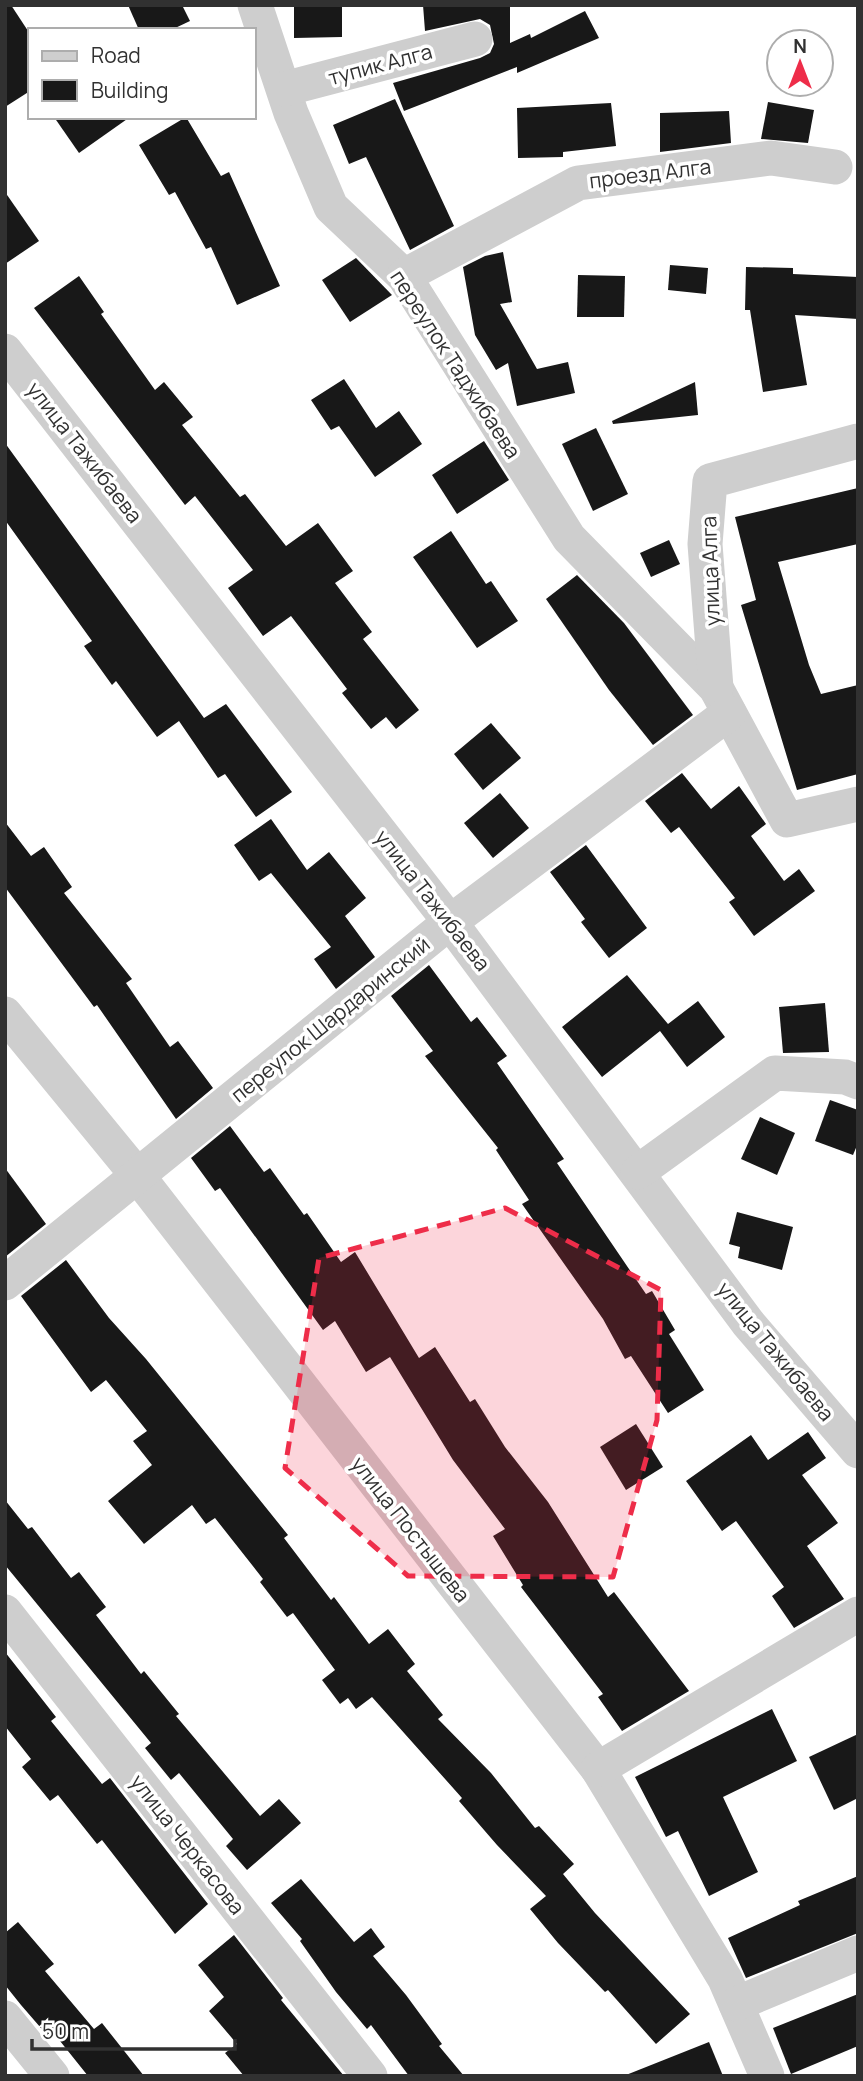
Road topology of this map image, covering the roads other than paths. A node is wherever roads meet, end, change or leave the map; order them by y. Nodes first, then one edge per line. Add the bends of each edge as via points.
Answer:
1 (255, 5) edge
2 (475, 39) dead end
3 (284, 89) junction
4 (835, 167) dead end
5 (404, 275) junction
6 (5, 351) edge
7 (858, 441) edge
8 (723, 700) junction
9 (858, 804) edge
10 (450, 922) junction
11 (5, 1014) edge
12 (858, 1082) edge
13 (638, 1172) junction
14 (138, 1175) junction
15 (5, 1283) edge
16 (858, 1451) edge
17 (5, 1612) edge
18 (858, 1614) edge
19 (598, 1769) junction
20 (858, 1953) edge
21 (736, 2004) junction
22 (5, 2018) edge
23 (52, 2076) edge
24 (370, 2076) edge
25 (766, 2076) edge

1 - 3 street, переулок Таджибаева
2 - 3 street, тупик Алга
3 - 5 street, переулок Таджибаева via 331,207
4 - 5 street, проезд Алга via 772,158 578,183
5 - 8 street, переулок Таджибаева via 569,538
6 - 10 street, улица Тажибаева
7 - 8 street, улица Алга via 710,481 705,544
8 - 9 street via 786,820
8 - 10 street, переулок Шардаринский
10 - 13 street, улица Тажибаева
10 - 14 street, переулок Шардаринский
11 - 14 street, улица Постышева
12 - 13 street via 845,1077 775,1073
13 - 16 street, улица Тажибаева via 748,1322
14 - 15 street, переулок Шардаринский
14 - 19 street, улица Постышева
17 - 24 street, улица Черкасова
18 - 19 street
19 - 21 street, улица Постышева
20 - 21 street
21 - 25 street, улица Постышева
22 - 23 street

